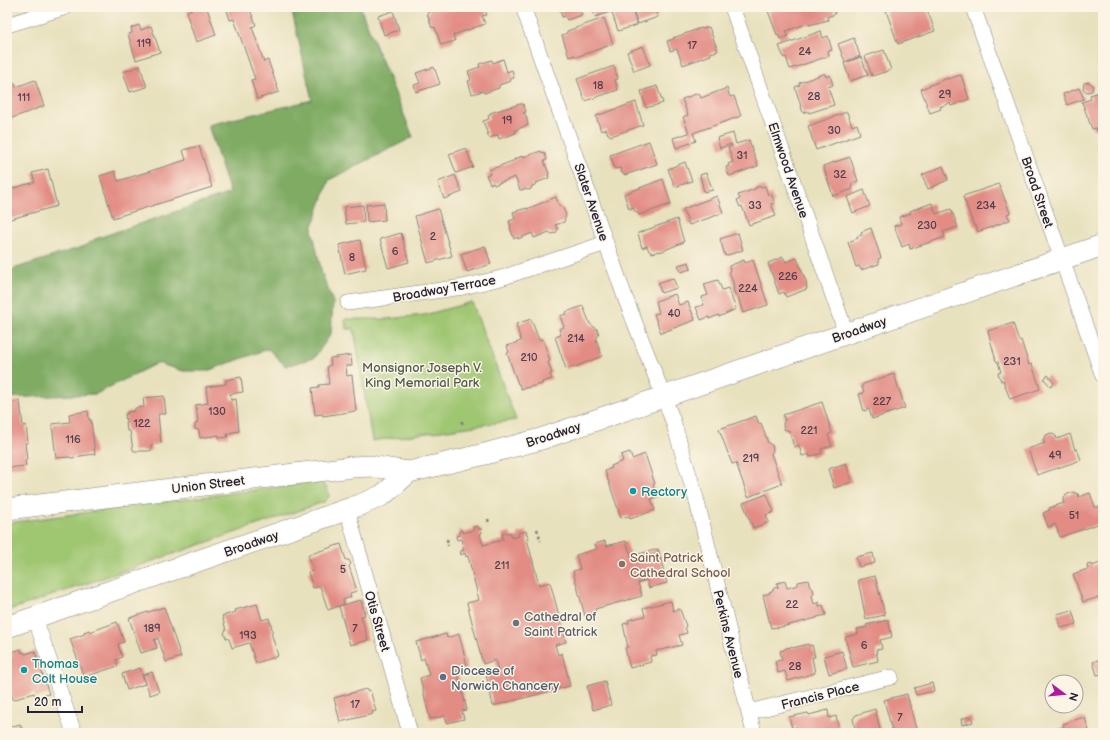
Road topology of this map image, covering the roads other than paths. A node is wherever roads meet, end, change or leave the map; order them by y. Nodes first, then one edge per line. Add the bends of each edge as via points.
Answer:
1 (66, 7) edge
2 (523, 7) edge
3 (732, 7) edge
4 (972, 7) edge
5 (7, 25) edge
6 (606, 243) junction
7 (1103, 245) edge
8 (1062, 259) junction
9 (348, 303) dead end
10 (846, 334) junction
11 (1103, 376) edge
12 (664, 396) junction
13 (409, 472) junction
14 (7, 509) edge
15 (347, 510) junction
16 (35, 618) junction
17 (7, 627) edge
18 (891, 677) dead end
19 (749, 712) junction
20 (74, 733) edge
21 (410, 733) edge
22 (754, 733) edge

1 - 5 street
2 - 6 street, Slater Avenue
3 - 10 street, Elmwood Avenue
4 - 8 street, Broad Street
6 - 9 street, Broadway Terrace via 502,278 462,287
6 - 12 street, Slater Avenue
7 - 8 main road, Broadway
8 - 10 main road, Broadway
8 - 11 street, Broad Street
10 - 12 main road, Broadway
12 - 13 main road, Broadway via 541,439
12 - 19 street, Perkins Avenue via 674,420 690,478
13 - 14 main road, Union Street via 370,466 352,467
13 - 15 main road, Broadway via 381,496
15 - 16 main road, Broadway
15 - 21 street, Otis Street
16 - 17 main road, Broadway
16 - 20 street
18 - 19 street, Francis Place
19 - 22 street, Perkins Avenue

